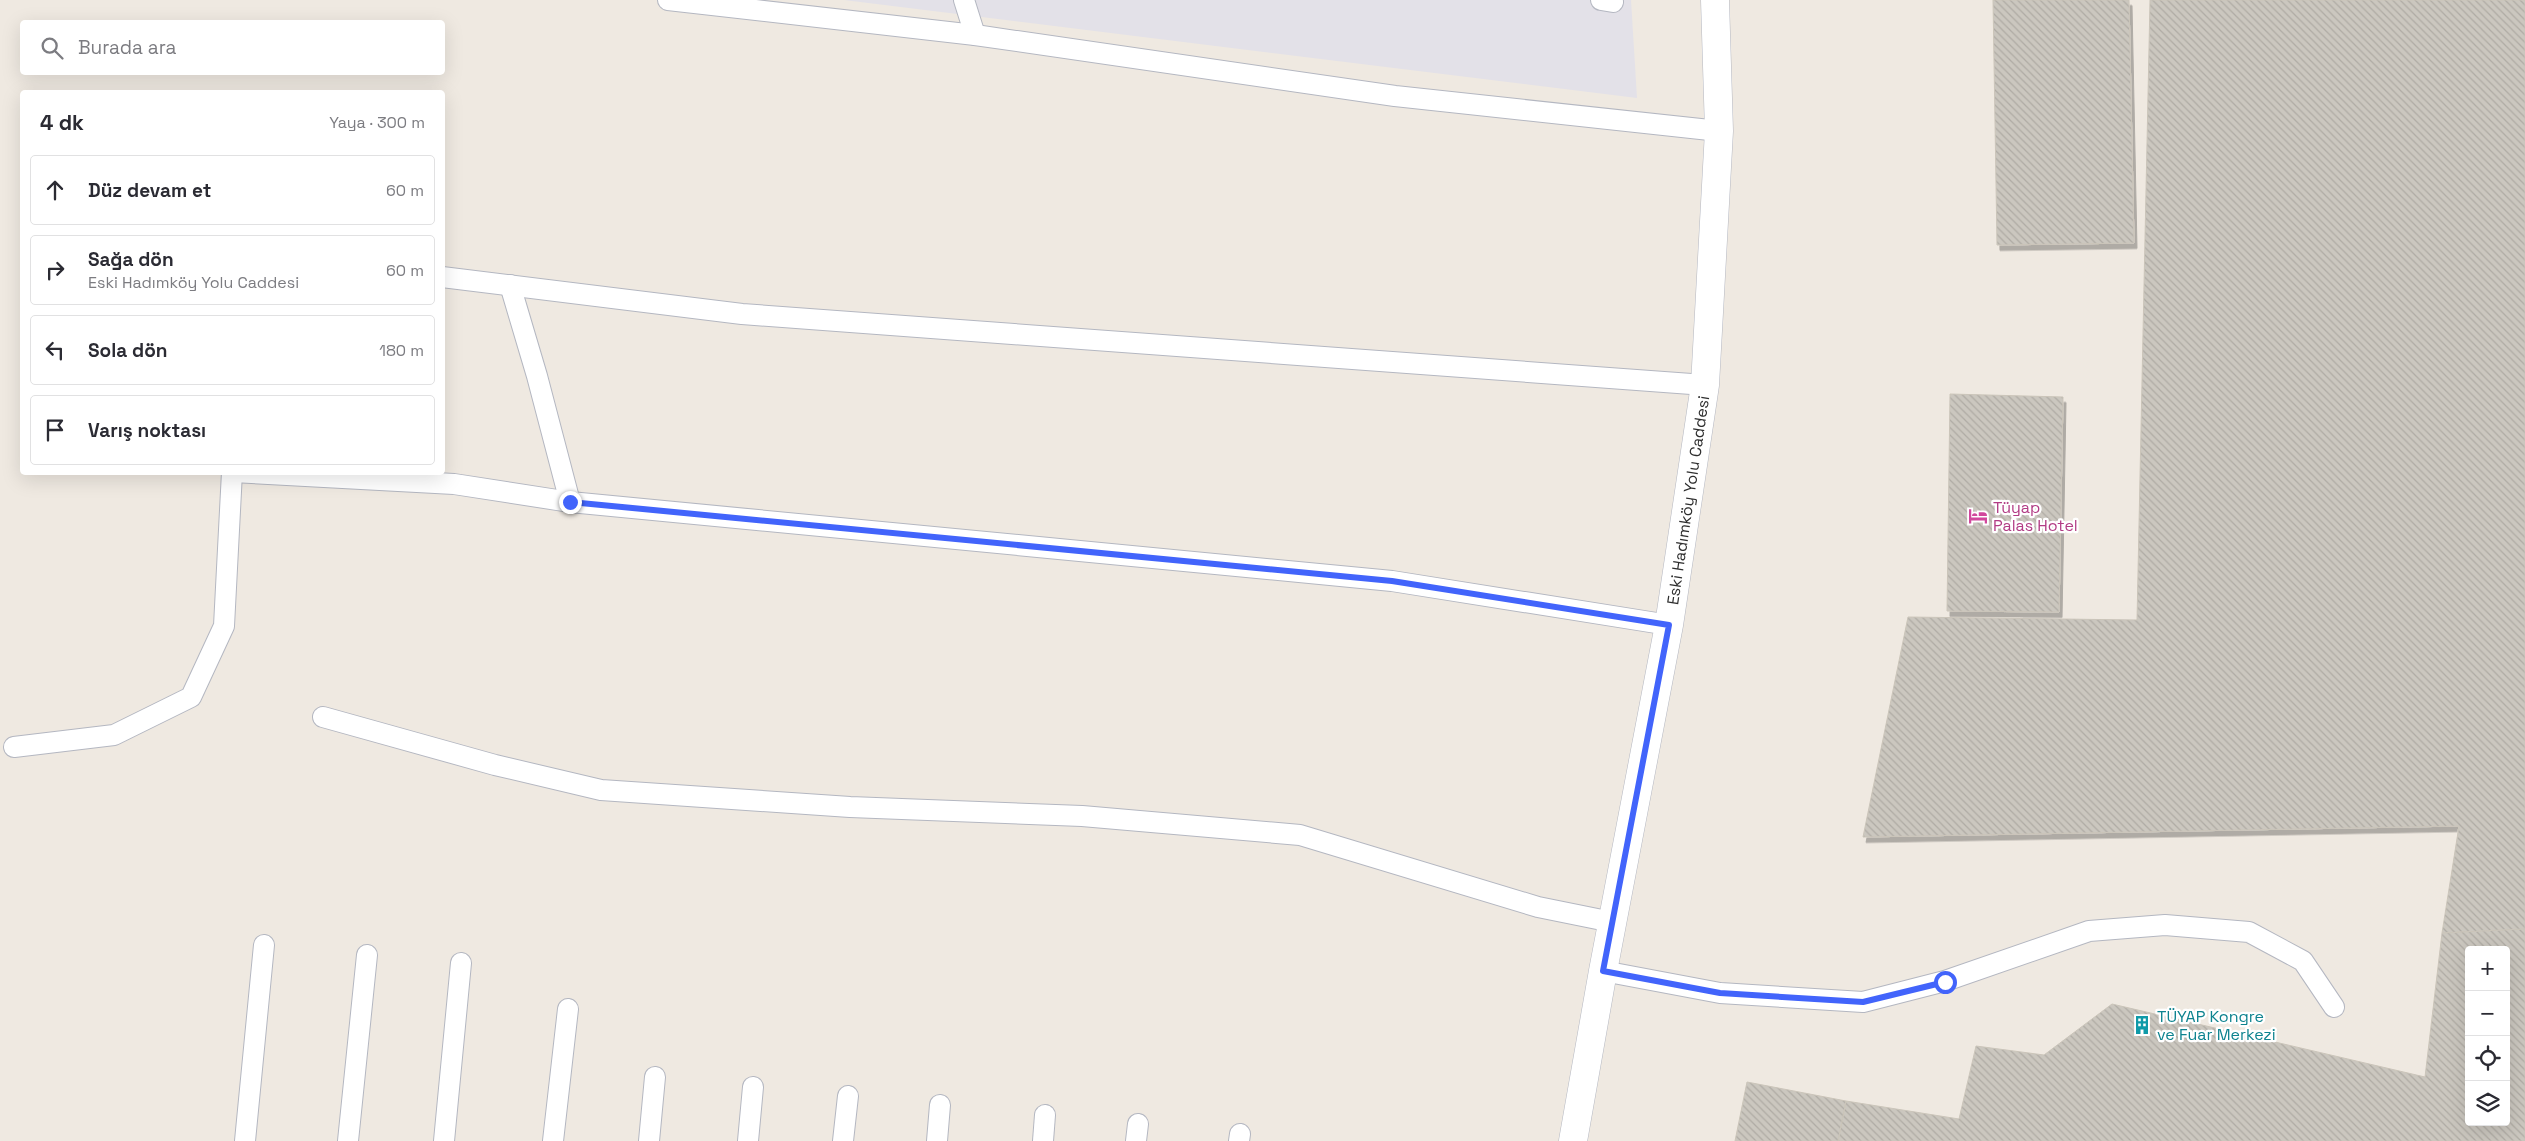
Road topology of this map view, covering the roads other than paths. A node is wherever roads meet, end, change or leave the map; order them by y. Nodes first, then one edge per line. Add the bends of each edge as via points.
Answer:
1 (668, 0) edge
2 (964, 0) edge
3 (1715, 0) edge
4 (975, 35) junction
5 (1719, 130) junction
6 (445, 277) edge
7 (510, 285) junction
8 (1705, 385) junction
9 (233, 475) edge
10 (288, 475) edge
11 (570, 502) junction
12 (1669, 625) junction
13 (323, 717) dead end
14 (14, 748) dead end
15 (1612, 922) junction
16 (264, 945) dead end
17 (367, 955) dead end
18 (460, 963) dead end
19 (1603, 971) junction
20 (2334, 1006) dead end
21 (568, 1009) dead end
22 (655, 1077) dead end
23 (753, 1087) dead end
24 (848, 1096) dead end
25 (940, 1105) dead end
26 (1045, 1115) dead end
27 (245, 1141) edge
28 (348, 1141) edge
29 (444, 1141) edge
30 (553, 1141) edge
31 (649, 1141) edge
32 (748, 1141) edge
33 (844, 1141) edge
34 (937, 1141) edge
35 (1043, 1141) edge
36 (1573, 1141) edge

1 - 4 lane
2 - 4 lane
3 - 5 street, Eski Hadımköy Yolu Caddesi
4 - 5 lane via 1395,96
5 - 8 street, Eski Hadımköy Yolu Caddesi
6 - 7 lane
7 - 8 lane via 742,314
7 - 11 lane
8 - 12 street, Eski Hadımköy Yolu Caddesi
9 - 14 lane via 224,626 190,697 114,735
10 - 11 lane via 454,484
11 - 12 lane via 1392,581
12 - 15 street, Eski Hadımköy Yolu Caddesi
13 - 15 lane via 495,765 601,790 850,807 1082,816 1300,835 1538,907
15 - 19 street, Eski Hadımköy Yolu Caddesi
16 - 27 lane
17 - 28 lane
18 - 29 lane
19 - 20 lane via 1720,993 1863,1002 1945,982 2090,931 2165,925 2249,932 2302,961
19 - 36 street, Eski Hadımköy Yolu Caddesi
21 - 30 lane
22 - 31 lane
23 - 32 lane
24 - 33 lane
25 - 34 lane
26 - 35 lane

